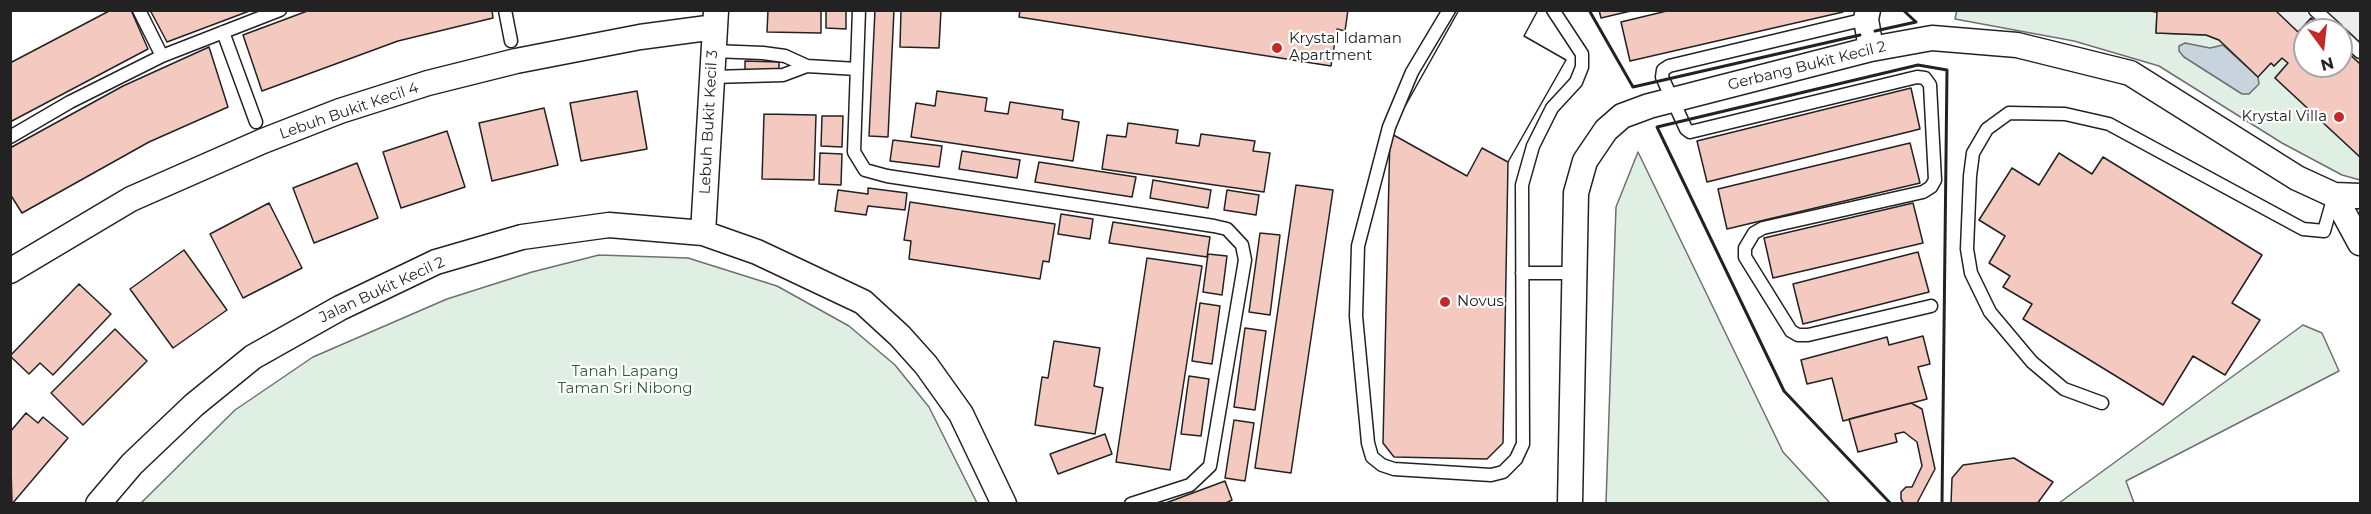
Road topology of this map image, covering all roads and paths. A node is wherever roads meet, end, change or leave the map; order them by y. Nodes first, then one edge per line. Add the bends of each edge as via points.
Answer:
1 (140, 10) edge
2 (280, 10) edge
3 (505, 10) edge
4 (859, 10) edge
5 (1449, 10) edge
6 (1553, 10) edge
7 (1867, 15) edge
8 (715, 30) edge
9 (223, 32) junction
10 (512, 41) dead end
11 (1871, 49) junction
12 (162, 56) junction
13 (807, 66) junction
14 (857, 69) junction
15 (712, 77) junction
16 (1672, 100) junction
17 (256, 122) dead end
18 (10, 137) edge
19 (2334, 195) junction
20 (2361, 196) edge
21 (703, 233) junction
22 (2361, 243) edge
23 (10, 271) edge
24 (1522, 273) junction
25 (1574, 273) junction
26 (1931, 306) dead end
27 (2102, 403) dead end
28 (98, 504) edge
29 (1004, 504) edge
30 (1131, 504) edge
31 (1570, 504) edge

1 - 12 lane
2 - 9 lane
3 - 10 lane
4 - 14 lane
5 - 24 lane via 1412,72 1389,127 1358,246 1356,316 1368,443 1372,457 1382,465 1491,475 1503,472 1515,459 1523,444
6 - 24 lane via 1582,54 1582,67 1576,82 1552,108 1533,146 1522,185
7 - 11 street
7 - 16 lane via 1669,66 1662,77
8 - 13 lane
8 - 15 street, Lebuh Bukit Kecil 3
8 - 23 street, Lebuh Bukit Kecil 4 via 640,37 516,61 340,111 132,199
9 - 12 lane
9 - 17 lane
11 - 16 street, Gerbang Bukit Kecil 2
11 - 19 street, Gerbang Bukit Kecil 2 via 1932,38 2018,45 2130,73 2297,178
12 - 18 lane via 69,102
13 - 14 lane
13 - 15 lane via 783,75
14 - 30 lane via 854,152 865,170 1214,226 1227,229 1242,245 1245,260 1210,466 1190,485
15 - 21 street, Lebuh Bukit Kecil 3
16 - 25 street, Gerbang Bukit Kecil 2 via 1622,116 1606,129 1585,161 1576,193
16 - 26 lane via 1686,129 1694,131 1917,76 1925,78 1930,85 1935,180 1931,187 1763,228 1749,241 1745,257 1791,331 1798,335
19 - 20 street, Gerbang Bukit Kecil 2
19 - 22 street
19 - 27 lane via 2324,231 2303,229 2109,124 2065,114 2009,113 1987,129 1973,153 1970,176 1967,249 1971,273 1990,312 2032,362 2064,389
21 - 28 street, Jalan Bukit Kecil 2 via 609,225 522,237 436,262 340,308 253,357 171,427
21 - 29 street, Jalan Bukit Kecil 2 via 757,252 863,302 926,364 961,414
24 - 25 lane
25 - 31 street, Gerbang Bukit Kecil 2

